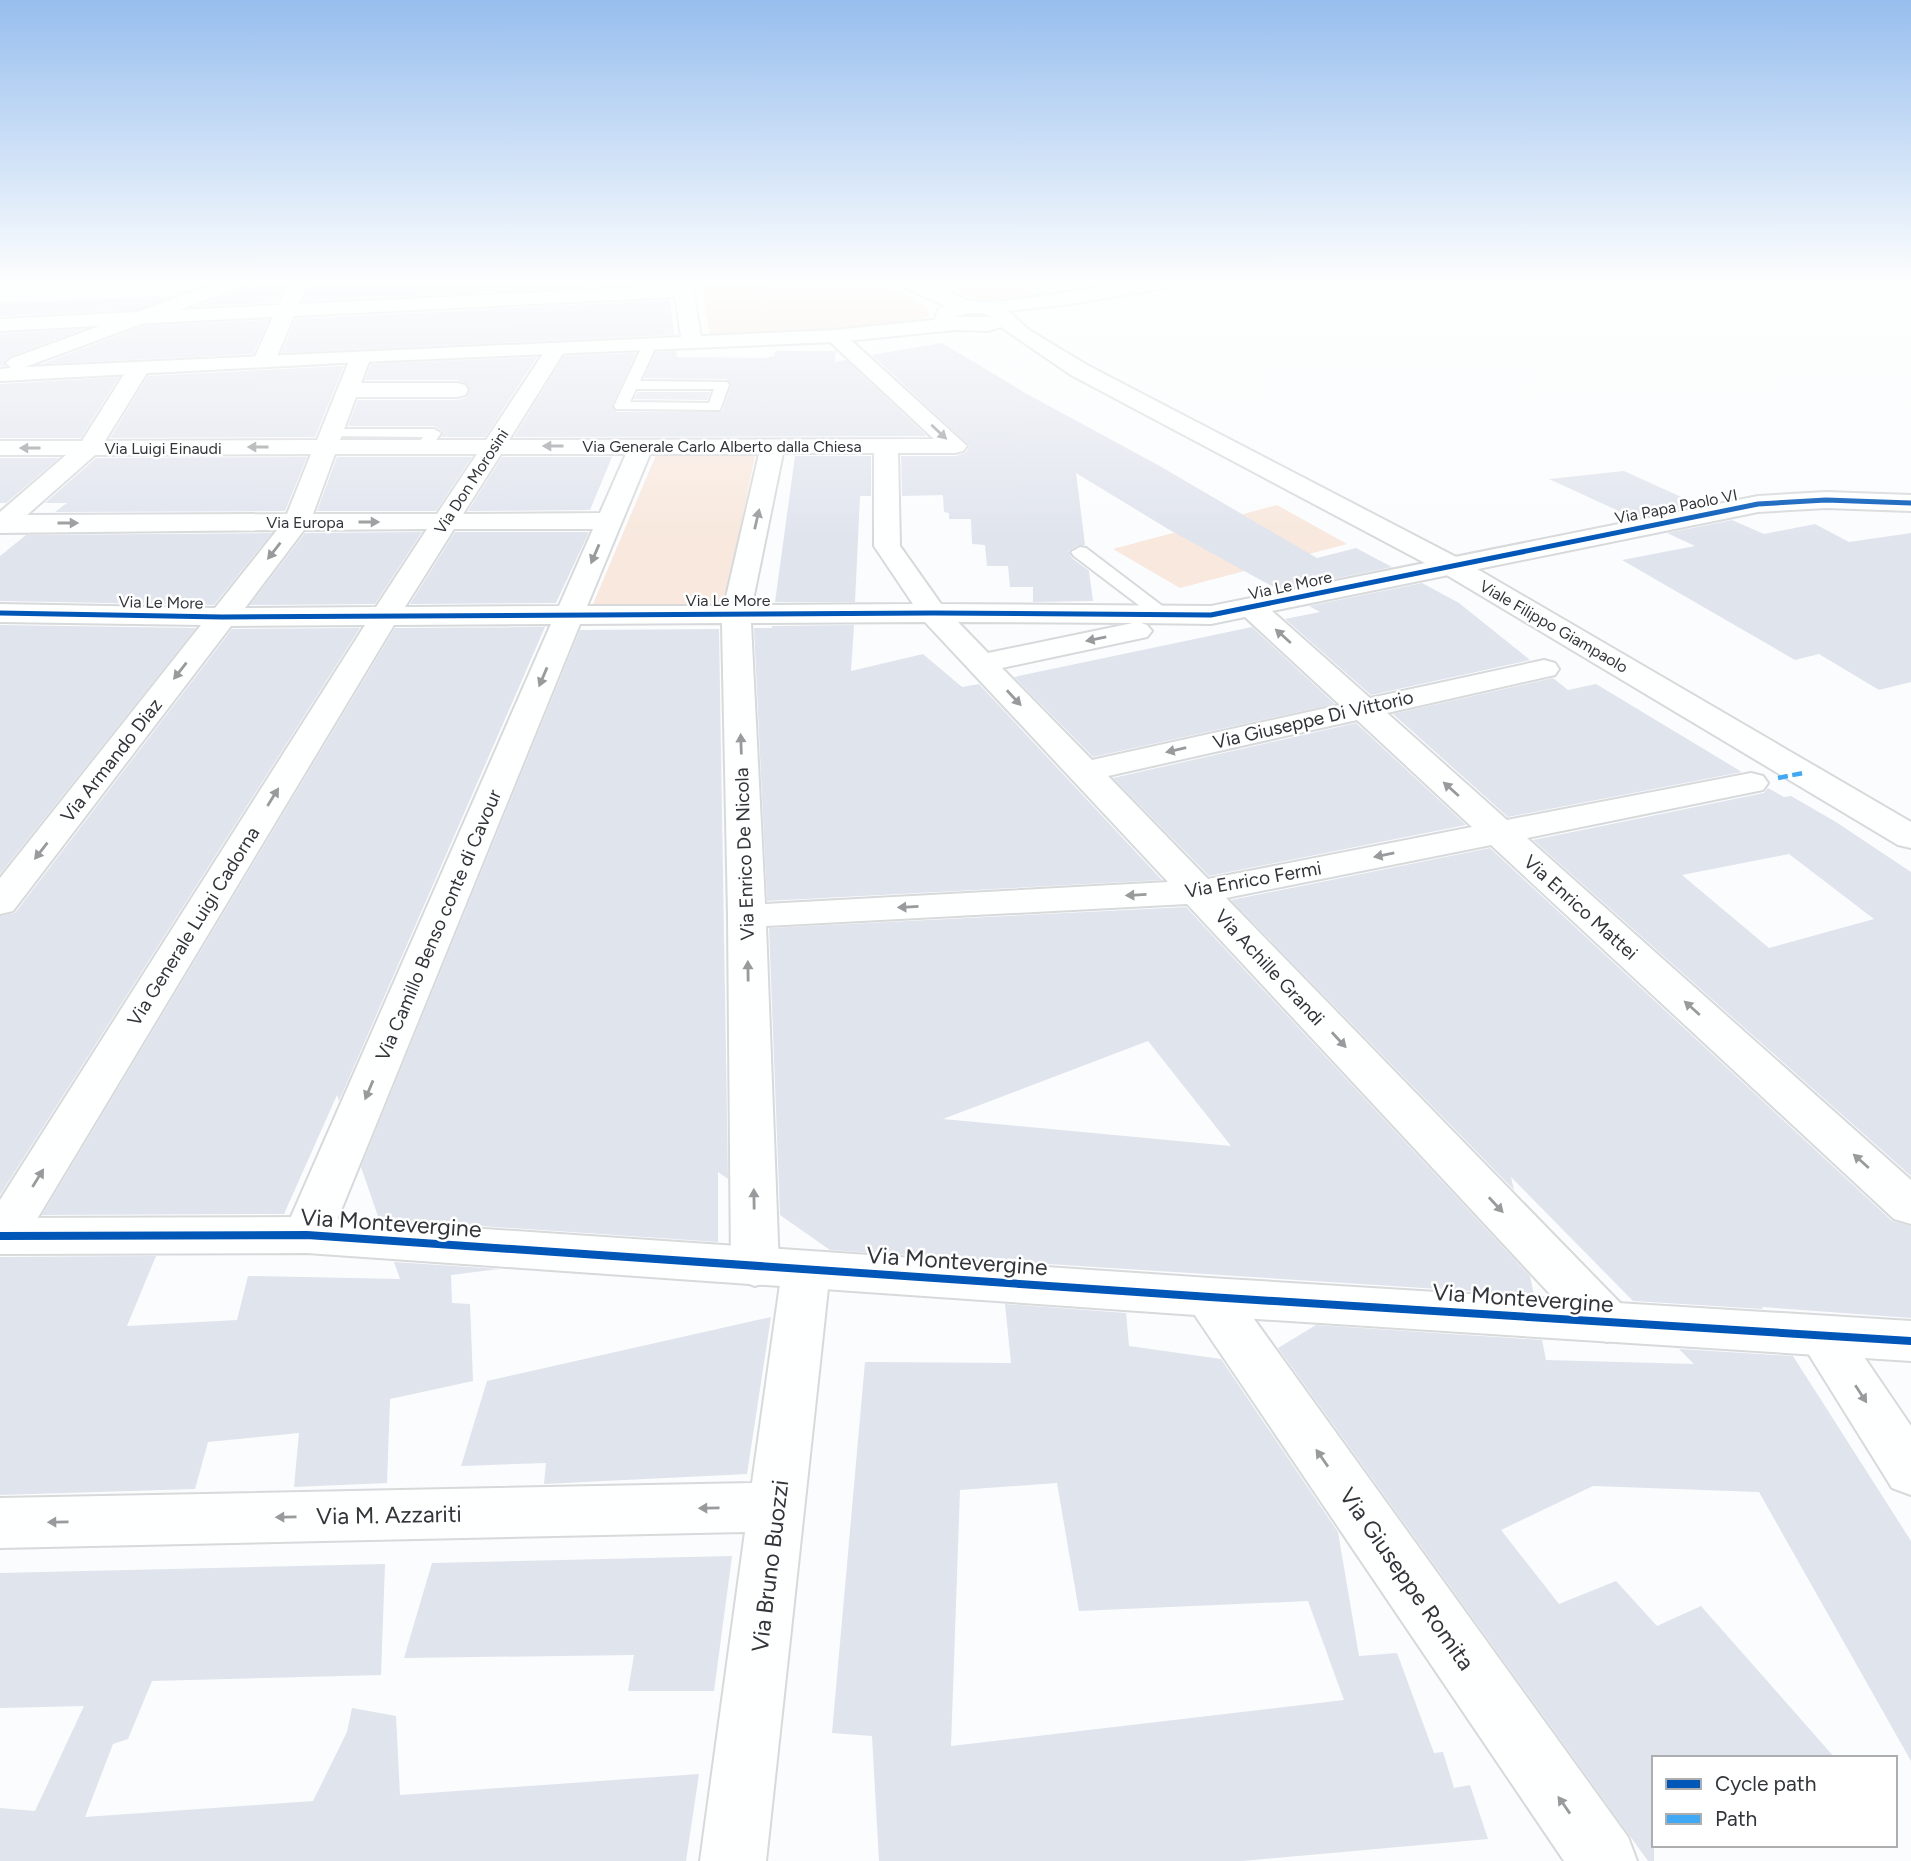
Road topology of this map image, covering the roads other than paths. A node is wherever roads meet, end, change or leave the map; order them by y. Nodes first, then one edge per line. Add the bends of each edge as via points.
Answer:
1 (177, 366) edge
2 (357, 366) edge
3 (545, 366) edge
4 (640, 366) edge
5 (868, 366) edge
6 (1070, 366) edge
7 (1072, 366) edge
8 (139, 368) junction
9 (1079, 370) junction
10 (0, 372) edge
11 (631, 385) junction
12 (348, 390) junction
13 (457, 390) dead end
14 (329, 440) junction
15 (494, 446) junction
16 (641, 446) junction
17 (773, 446) junction
18 (886, 446) junction
19 (0, 448) edge
20 (89, 448) junction
21 (1911, 503) edge
22 (444, 521) junction
23 (610, 521) junction
24 (297, 522) junction
25 (1, 524) edge
26 (1080, 552) dead end
27 (1450, 565) junction
28 (1251, 607) junction
29 (0, 613) edge
30 (933, 613) junction
31 (570, 614) junction
32 (736, 614) junction
33 (385, 615) junction
34 (1163, 615) junction
35 (1211, 615) junction
36 (222, 617) junction
37 (981, 663) junction
38 (1544, 669) dead end
39 (1362, 708) junction
40 (1083, 772) junction
41 (1751, 783) dead end
42 (1499, 833) junction
43 (1911, 837) edge
44 (1199, 891) junction
45 (0, 904) edge
46 (747, 916) junction
47 (1911, 1207) edge
48 (307, 1235) junction
49 (1, 1236) edge
50 (781, 1268) junction
51 (1210, 1297) junction
52 (1607, 1322) junction
53 (1823, 1337) junction
54 (1911, 1341) edge
55 (1911, 1471) edge
56 (778, 1507) junction
57 (0, 1523) edge
58 (1598, 1860) edge
59 (733, 1861) edge

1 - 8 street
2 - 12 street, Via Armando Diaz
3 - 15 street, Via Don Morosini
4 - 11 lane
5 -> 18 street, Via Generale Carlo Alberto dalla Chiesa via 955,446
6 - 9 street, Viale Filippo Giampaolo
7 - 9 street, Viale Filippo Giampaolo
8 - 10 street
8 - 20 street
9 - 27 street, Viale Filippo Giampaolo
11 - 11 lane via 621,407 715,407 722,385
12 - 13 street
12 - 14 street, Via Armando Diaz
14 - 15 street, Via Generale Carlo Alberto dalla Chiesa via 424,447
14 -> 20 street, Via Luigi Einaudi
14 - 24 street, Via Armando Diaz
16 -> 15 street, Via Generale Carlo Alberto dalla Chiesa
15 - 22 street, Via Don Morosini
16 - 17 street, Via Generale Carlo Alberto dalla Chiesa
16 - 23 street, Via Camillo Benso conte di Cavour
17 - 18 street, Via Generale Carlo Alberto dalla Chiesa
32 -> 17 street, Via Enrico De Nicola
18 - 30 street, Via Achille Grandi via 887,546
20 -> 19 street, Via Luigi Einaudi
20 - 25 street
21 - 27 street, Via Papa Paolo VI via 1826,500 1758,504
22 - 23 street, Via Europa
24 -> 22 street, Via Europa
22 - 33 street, Via Don Morosini
23 -> 31 street, Via Camillo Benso conte di Cavour
25 -> 24 street, Via Europa
24 -> 36 street, Via Armando Diaz
26 - 34 lane
27 - 28 street, Via Le More
27 - 43 street, Viale Filippo Giampaolo
28 - 35 street, Via Le More
39 -> 28 street, Via Enrico Mattei
29 - 36 street, Via Le More
30 - 32 street, Via Le More
30 - 34 street, Via Le More
30 - 37 street, Via Achille Grandi
31 - 32 street, Via Le More
31 - 33 street, Via Le More
31 -> 48 street, Via Camillo Benso conte di Cavour
46 -> 32 street, Via Enrico De Nicola
33 - 36 street, Via Le More
49 -> 33 street, Via Generale Luigi Cadorna
34 - 35 street, Via Le More
35 -> 37 street, Via Le More
36 -> 45 street, Via Armando Diaz
37 -> 40 street, Via Achille Grandi
38 - 39 street, Via Giuseppe Di Vittorio
39 -> 40 street, Via Giuseppe Di Vittorio
42 -> 39 street, Via Enrico Mattei
40 - 44 street, Via Achille Grandi
41 - 42 street, Via Enrico Fermi
42 -> 44 street, Via Enrico Fermi
47 -> 42 street, Via Enrico Mattei
44 -> 46 street, Via Enrico Fermi
44 -> 52 street, Via Achille Grandi
50 -> 46 street, Via Enrico De Nicola
48 - 49 street, Via Montevergine
48 - 50 street, Via Montevergine
50 - 51 street, Via Montevergine
50 - 56 street, Via Bruno Buozzi
51 - 52 street, Via Montevergine
58 -> 51 street, Via Giuseppe Romita
52 - 53 street, Via Montevergine
53 - 54 street, Via Montevergine
53 -> 55 street
56 -> 57 street, Via M. Azzariti
56 - 59 street, Via Bruno Buozzi

